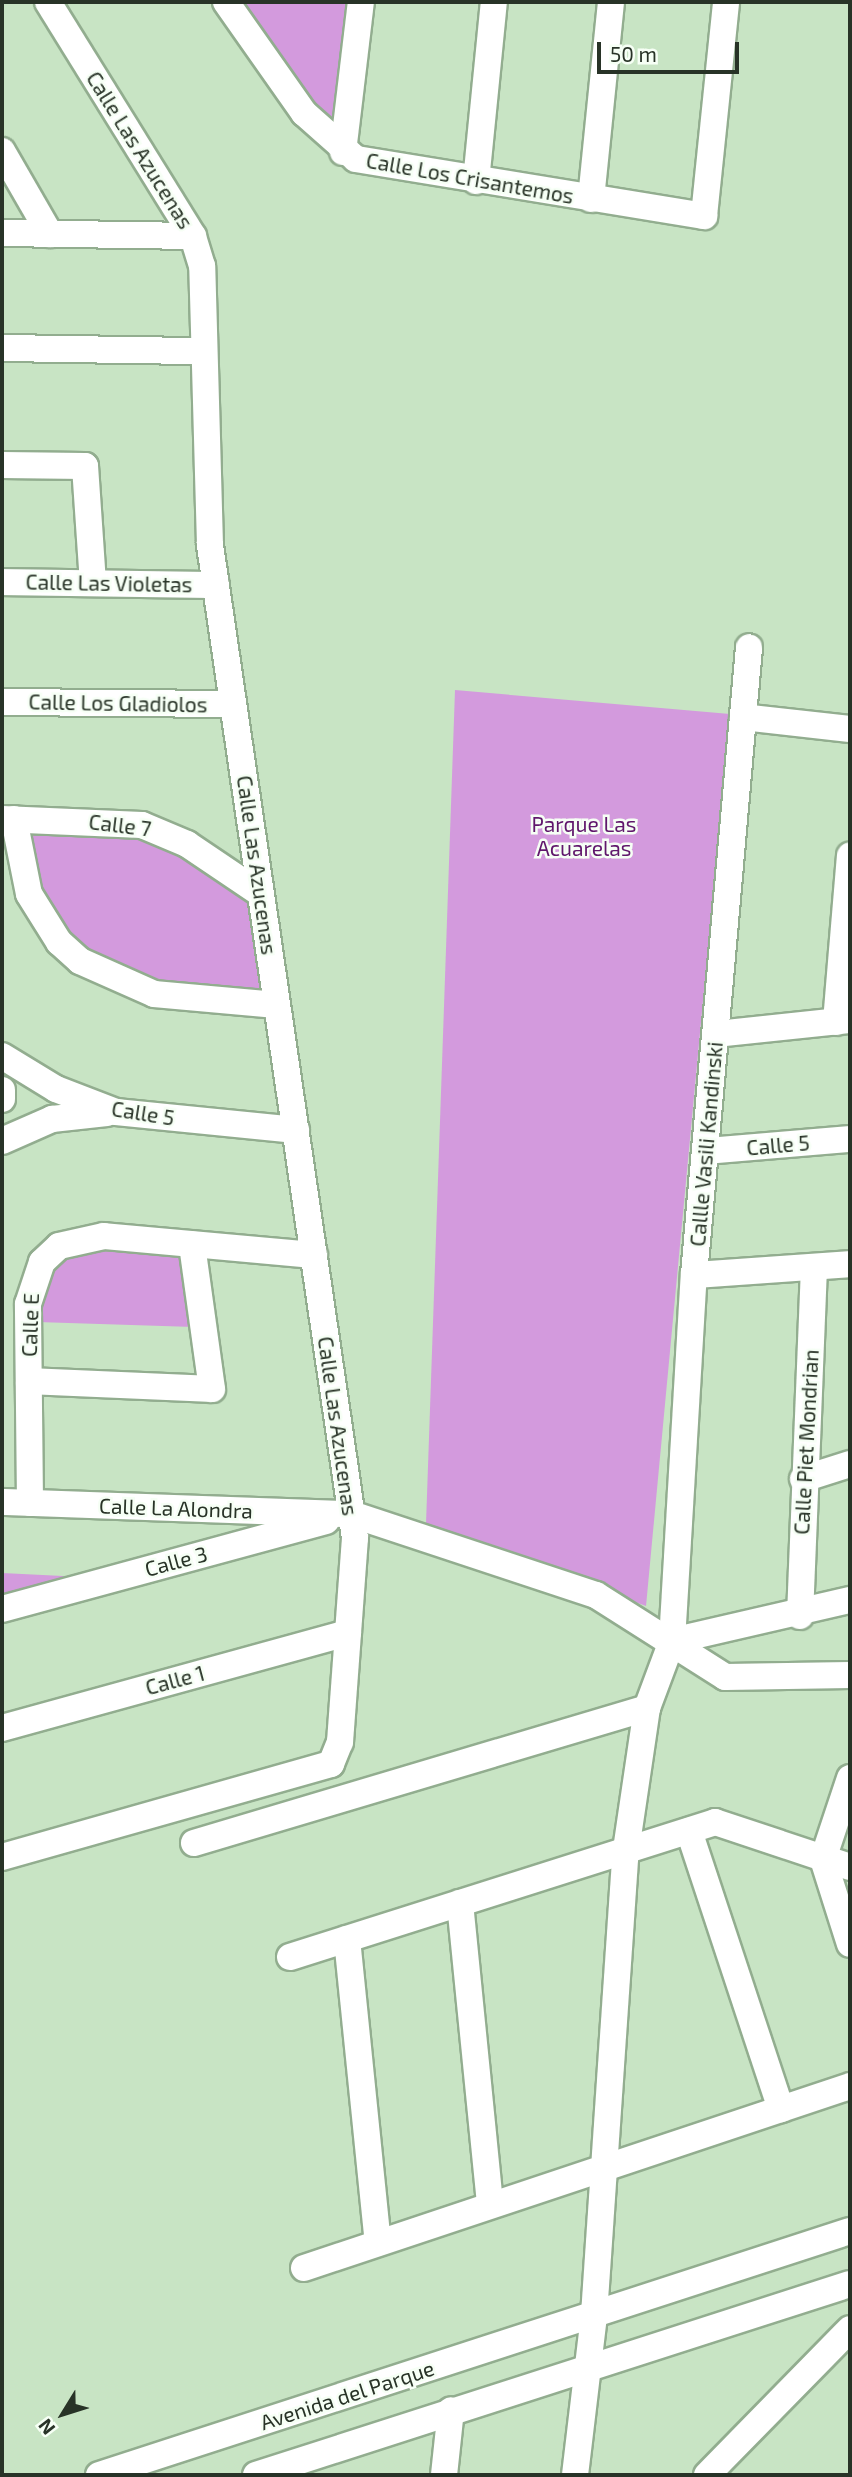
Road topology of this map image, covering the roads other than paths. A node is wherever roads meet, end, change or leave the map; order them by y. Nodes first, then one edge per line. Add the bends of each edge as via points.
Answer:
1 (48, 2) edge
2 (226, 2) edge
3 (361, 2) edge
4 (494, 2) edge
5 (611, 2) edge
6 (726, 2) edge
7 (2, 151) edge
8 (343, 152) junction
9 (476, 181) junction
10 (591, 199) junction
11 (2, 233) edge
12 (50, 234) junction
13 (192, 236) junction
14 (2, 348) edge
15 (204, 351) junction
16 (2, 466) edge
17 (2, 582) edge
18 (93, 583) junction
19 (216, 584) junction
20 (749, 648) dead end
21 (2, 702) edge
22 (233, 704) junction
23 (743, 717) junction
24 (850, 729) edge
25 (8, 819) edge
26 (850, 856) edge
27 (261, 894) junction
28 (277, 1005) junction
29 (843, 1021) edge
30 (716, 1034) junction
31 (2, 1056) edge
32 (2, 1090) edge
33 (2, 1099) edge
34 (116, 1112) junction
35 (296, 1130) junction
36 (850, 1139) edge
37 (2, 1141) edge
38 (706, 1151) junction
39 (192, 1244) junction
40 (314, 1255) junction
41 (850, 1264) edge
42 (814, 1268) junction
43 (694, 1275) junction
44 (29, 1381) junction
45 (850, 1464) edge
46 (803, 1479) junction
47 (2, 1502) edge
48 (30, 1503) junction
49 (213, 1509) junction
50 (351, 1514) junction
51 (219, 1550) junction
52 (850, 1600) edge
53 (2, 1609) edge
54 (800, 1616) junction
55 (348, 1633) junction
56 (672, 1641) junction
57 (850, 1675) edge
58 (647, 1707) junction
59 (2, 1728) edge
60 (850, 1778) edge
61 (689, 1831) junction
62 (194, 1843) dead end
63 (626, 1850) junction
64 (2, 1857) edge
65 (823, 1859) junction
66 (850, 1867) edge
67 (460, 1903) junction
68 (346, 1939) junction
69 (850, 1944) edge
70 (290, 1957) dead end
71 (850, 2086) edge
72 (781, 2109) junction
73 (601, 2167) junction
74 (490, 2205) junction
75 (850, 2231) edge
76 (378, 2242) junction
77 (304, 2268) dead end
78 (850, 2284) edge
79 (594, 2315) junction
80 (850, 2329) edge
81 (586, 2364) junction
82 (451, 2410) junction
83 (99, 2475) edge
84 (256, 2475) edge
85 (444, 2475) edge
86 (575, 2475) edge
87 (707, 2475) edge

1 - 13 street, Calle Las Azucenas
2 - 8 street, Calle Los Crisantemos via 304,113
3 - 8 street
4 - 9 street
5 - 10 street
6 - 10 street, Calle Los Crisantemos via 704,216
7 - 12 street
8 - 9 street, Calle Los Crisantemos via 373,165
9 - 10 street, Calle Los Crisantemos
11 - 12 street
12 - 13 street
13 - 15 street, Calle Las Azucenas via 202,266
14 - 15 street
15 - 19 street, Calle Las Azucenas
16 - 18 street via 85,466
17 - 18 street, Calle Las Violetas
18 - 19 street, Calle Las Violetas
19 - 22 street, Calle Las Azucenas
20 - 23 street, Callle Vasili Kandinski
21 - 22 street, Calle Los Gladiolos
22 - 27 street, Calle Las Azucenas
23 - 24 street
23 - 30 street, Callle Vasili Kandinski
25 - 27 street, Calle 7 via 119,821 164,831
25 - 28 street via 29,894 80,961 154,994
26 - 29 street
27 - 28 street, Calle Las Azucenas
28 - 35 street, Calle Las Azucenas
29 - 30 street
30 - 38 street, Callle Vasili Kandinski
31 - 34 street, Calle 5 via 56,1089
32 - 33 street
34 - 35 street, Calle 5
34 - 37 street via 52,1119
35 - 40 street, Calle Las Azucenas
36 - 38 street, Calle 5
38 - 43 street, Callle Vasili Kandinski
39 - 40 street, Calle E
39 - 44 street, Calle E via 104,1236 60,1246 32,1282
39 - 44 street via 212,1389
40 - 50 street, Calle Las Azucenas
41 - 42 street
42 - 43 street
42 - 46 street, Calle Piet Mondrian
43 - 56 street, Callle Vasili Kandinski
44 - 48 street, Calle E
45 - 46 street
46 - 54 street, Calle Piet Mondrian
47 - 48 street, Calle La Alondra
48 - 49 street, Calle La Alondra
49 - 50 street, Calle La Alondra
49 - 51 street
50 - 51 street, Calle 3
50 - 55 street, Calle Las Azucenas
50 - 56 street, Calle La Alondra via 596,1595
51 - 53 street, Calle 3
52 - 54 street
54 - 56 street
55 - 59 street, Calle 1
55 - 64 street, Calle Las Azucenas via 340,1742 331,1765
56 - 57 street, Calle La Alondra via 725,1677
56 - 58 street, Callle Vasili Kandinski
58 - 62 street
58 - 63 street, Callle Vasili Kandinski
60 - 65 street
61 - 63 street
61 - 65 street via 715,1822
61 - 72 street
63 - 67 street
63 - 73 street, Callle Vasili Kandinski
65 - 66 street
65 - 69 street
67 - 68 street
67 - 74 street
68 - 70 street
68 - 76 street
71 - 72 street
72 - 73 street
73 - 74 street
73 - 79 street, Callle Vasili Kandinski
74 - 76 street
75 - 79 street, Avenida del Parque
76 - 77 street
78 - 81 street
79 - 81 street, Callle Vasili Kandinski
79 - 83 street, Avenida del Parque
80 - 87 street
81 - 82 street
81 - 86 street, Callle Vasili Kandinski
82 - 84 street
82 - 85 street

